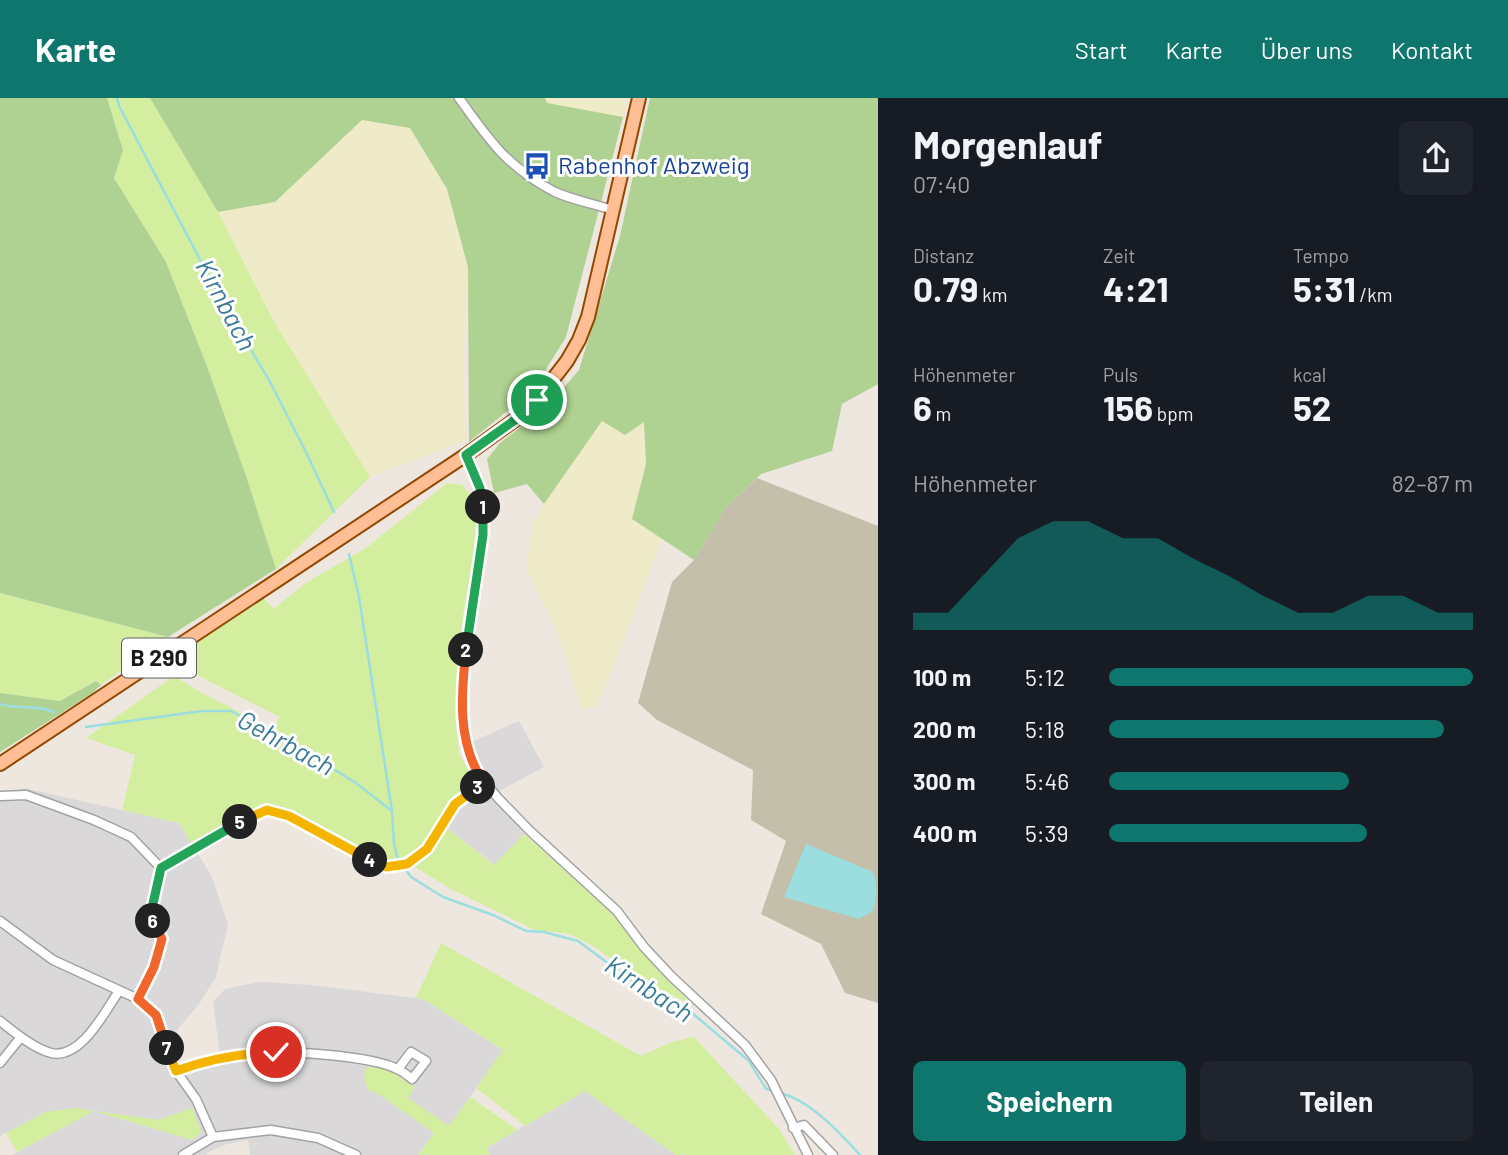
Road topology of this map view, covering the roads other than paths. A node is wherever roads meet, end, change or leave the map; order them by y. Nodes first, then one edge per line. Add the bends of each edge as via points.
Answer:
1 (458, 98) edge
2 (639, 98) edge
3 (613, 210) junction
4 (466, 455) junction
5 (0, 764) edge
6 (484, 783) junction
7 (0, 796) edge
8 (161, 868) junction
9 (0, 921) edge
10 (119, 991) junction
11 (138, 999) junction
12 (0, 1021) edge
13 (21, 1037) junction
14 (0, 1063) edge
15 (398, 1069) dead end
16 (176, 1071) junction
17 (793, 1128) junction
18 (213, 1137) junction
19 (183, 1155) edge
20 (356, 1155) edge
21 (808, 1155) edge
22 (833, 1155) edge

1 - 3 street via 503,157 557,192
2 - 3 main road, B 290
3 - 4 main road, B 290 via 588,317 567,361 523,413
4 - 5 main road, B 290
4 - 6 street via 480,488 483,535 464,667 463,727 470,758
6 - 8 street via 455,804 427,849 407,864 386,867 289,816 267,810
6 - 17 street via 617,911 671,976 745,1045 771,1080
7 - 8 street via 26,795 94,820 131,837
8 - 11 street via 150,917 162,939
9 - 10 street via 53,960
10 - 11 street
10 - 13 street via 88,1037 72,1051 52,1053
11 - 16 street via 156,1015
12 - 13 street
13 - 14 street
15 - 16 street via 355,1059 276,1052 247,1053
16 - 18 street
17 - 21 street
17 - 22 street via 804,1125
18 - 19 street
18 - 20 street via 271,1130 318,1138

